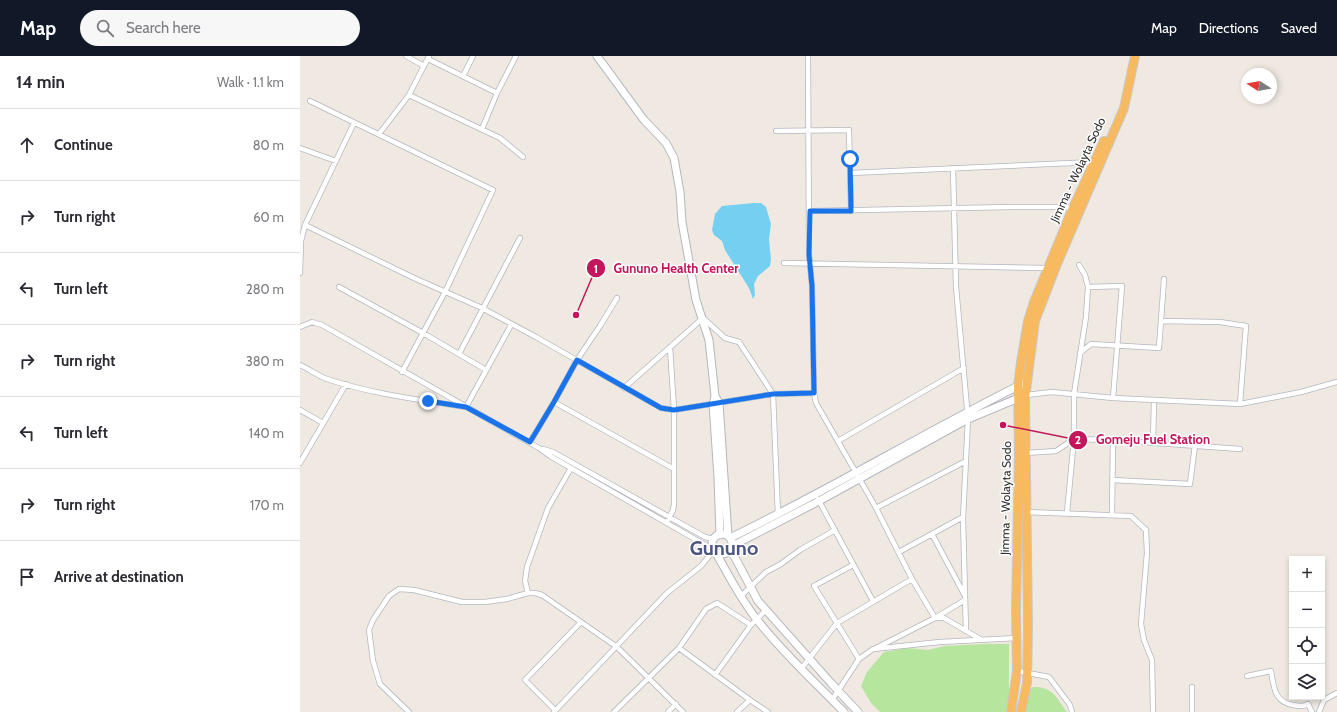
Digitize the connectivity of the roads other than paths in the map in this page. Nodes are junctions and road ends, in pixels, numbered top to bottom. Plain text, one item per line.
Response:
1 (406, 56) edge
2 (473, 56) edge
3 (516, 56) edge
4 (597, 56) edge
5 (808, 56) edge
6 (1135, 56) edge
7 (429, 57) edge
8 (424, 66) junction
9 (463, 76) junction
10 (497, 93) junction
11 (409, 95) junction
12 (310, 101) dead end
13 (354, 123) junction
14 (482, 129) junction
15 (809, 130) junction
16 (776, 131) dead end
17 (379, 134) junction
18 (300, 148) edge
19 (523, 157) dead end
20 (336, 161) junction
21 (1098, 161) junction
22 (953, 168) junction
23 (850, 173) junction
24 (954, 208) junction
25 (1072, 210) junction
26 (810, 211) junction
27 (851, 211) junction
28 (305, 225) junction
29 (301, 234) edge
30 (520, 238) dead end
31 (784, 263) dead end
32 (810, 263) junction
33 (1079, 265) dead end
34 (955, 266) junction
35 (1047, 268) junction
36 (300, 273) edge
37 (1164, 279) dead end
38 (339, 287) dead end
39 (1088, 287) junction
40 (445, 292) junction
41 (616, 298) dead end
42 (482, 308) junction
43 (703, 318) junction
44 (1161, 321) junction
45 (511, 325) junction
46 (300, 327) edge
47 (300, 331) edge
48 (423, 333) junction
49 (1117, 346) junction
50 (670, 347) junction
51 (1080, 353) junction
52 (459, 354) junction
53 (577, 360) junction
54 (300, 365) edge
55 (964, 368) junction
56 (486, 370) junction
57 (402, 372) junction
58 (1028, 381) junction
59 (1337, 382) edge
60 (346, 384) junction
61 (1018, 386) junction
62 (624, 388) junction
63 (814, 393) junction
64 (773, 394) junction
65 (1074, 394) junction
66 (1022, 396) junction
67 (1112, 398) junction
68 (1154, 400) junction
69 (554, 402) junction
70 (716, 404) junction
71 (1240, 404) junction
72 (466, 407) junction
73 (300, 410) edge
74 (674, 410) junction
75 (968, 415) junction
76 (323, 423) junction
77 (1074, 439) junction
78 (1113, 440) junction
79 (838, 441) junction
80 (530, 442) junction
81 (1153, 443) junction
82 (1195, 445) junction
83 (539, 448) junction
84 (1240, 449) dead end
85 (1022, 454) junction
86 (302, 457) edge
87 (966, 461) junction
88 (300, 463) edge
89 (571, 468) junction
90 (674, 469) junction
91 (858, 476) junction
92 (1112, 480) junction
93 (818, 498) junction
94 (876, 508) junction
95 (1022, 511) junction
96 (1067, 514) junction
97 (778, 515) junction
98 (1112, 515) junction
99 (669, 517) junction
100 (963, 517) junction
101 (666, 522) junction
102 (835, 530) junction
103 (932, 534) junction
104 (726, 536) junction
105 (714, 539) junction
106 (732, 548) junction
107 (715, 551) junction
108 (899, 552) junction
109 (853, 565) junction
110 (912, 579) junction
111 (750, 586) junction
112 (528, 594) junction
113 (741, 596) junction
114 (965, 598) junction
115 (873, 601) junction
116 (766, 610) junction
117 (935, 618) junction
118 (581, 622) junction
119 (754, 623) junction
120 (837, 623) junction
121 (966, 631) junction
122 (1017, 638) junction
123 (981, 639) junction
124 (617, 647) junction
125 (679, 648) junction
126 (872, 649) junction
127 (809, 659) junction
128 (859, 659) junction
129 (801, 669) junction
130 (1017, 671) junction
131 (1027, 673) junction
132 (715, 675) junction
133 (1247, 676) dead end
134 (649, 677) junction
135 (1192, 687) dead end
136 (838, 691) junction
137 (1337, 693) edge
138 (750, 700) junction
139 (832, 700) junction
140 (676, 704) junction
141 (555, 711) edge
142 (409, 712) edge
143 (614, 712) edge
144 (668, 712) edge
145 (683, 712) edge
146 (738, 712) edge
147 (768, 712) edge
148 (844, 712) edge
149 (858, 712) edge
150 (1011, 712) edge
151 (1021, 712) edge
152 (1072, 712) edge
153 (1153, 712) edge
154 (1192, 712) edge
155 (1312, 712) edge
156 (1319, 712) edge

1 - 8 street
2 - 9 street
3 - 10 street
4 - 43 main road
5 - 15 street
6 - 21 highway, Jimma - Wolayta Sodo
7 - 8 street
7 - 9 street
8 - 11 street
9 - 10 street
10 - 14 street
11 - 14 street
11 - 17 street
12 - 13 street
13 - 17 street
13 - 20 street
14 - 19 street
15 - 16 street
15 - 23 street
15 - 26 street
17 - 40 street
18 - 20 street
20 - 28 street
21 - 22 street
21 - 25 highway, Jimma - Wolayta Sodo
21 - 58 highway, Jimma - Wolayta Sodo
22 - 23 street
22 - 24 street
23 - 27 street
24 - 25 street
24 - 27 street
24 - 34 street
25 - 35 highway, Jimma - Wolayta Sodo
26 - 27 street
26 - 32 street
28 - 29 street
28 - 40 street
29 - 36 street
30 - 42 street
31 - 32 street
32 - 34 street
32 - 63 street
33 - 39 street
34 - 35 street
34 - 55 street
35 - 61 highway, Jimma - Wolayta Sodo
37 - 44 street
38 - 48 street
39 - 49 street
39 - 51 street
40 - 42 street
40 - 48 street
41 - 53 street
42 - 45 street
42 - 52 street
43 - 50 street
43 - 64 street
43 - 70 main road
44 - 49 street
44 - 71 street
45 - 53 street
45 - 56 street
46 - 47 street
46 - 57 street
48 - 52 street
48 - 57 street
49 - 51 street
49 - 67 street
50 - 62 street
50 - 74 street
51 - 65 street
52 - 56 street
53 - 62 street
53 - 69 street
54 - 60 street
55 - 75 street
55 - 79 street
56 - 72 street
57 - 72 street
58 - 61 main road
58 - 66 highway, Jimma - Wolayta Sodo
59 - 71 street
60 - 72 street
60 - 76 street
61 - 66 highway, Jimma - Wolayta Sodo
61 - 75 main road
62 - 74 street
63 - 64 street
63 - 79 street
64 - 70 street
64 - 97 street
65 - 66 street
65 - 67 street
65 - 77 street
66 - 75 main road
66 - 85 highway, Jimma - Wolayta Sodo
67 - 68 street
68 - 71 street
68 - 81 street
69 - 80 street
69 - 90 street
70 - 74 street
70 - 104 main road
72 - 80 street
73 - 76 street
74 - 90 street
75 - 87 street
75 - 91 main road
76 - 86 street
77 - 78 street
77 - 85 street
77 - 96 street
78 - 81 street
78 - 92 street
79 - 91 street
80 - 83 street
81 - 82 street
82 - 84 street
82 - 92 street
83 - 89 street
83 - 99 street
85 - 95 highway, Jimma - Wolayta Sodo
86 - 88 street
87 - 94 street
87 - 100 street
89 - 101 street
89 - 112 street
90 - 99 street
91 - 93 main road
91 - 94 street
92 - 98 street
93 - 97 main road
93 - 102 street
93 - 106 main road
94 - 108 street
95 - 96 street
95 - 122 highway, Jimma - Wolayta Sodo
95 - 131 highway, Jimma - Wolayta Sodo
96 - 98 street
97 - 104 main road
98 - 153 street
99 - 101 street
99 - 105 street
100 - 103 street
100 - 114 street
101 - 107 street
102 - 109 street
102 - 111 street
103 - 108 street
103 - 114 street
104 - 105 main road
104 - 106 main road
105 - 107 main road
106 - 107 main road
106 - 111 main road
107 - 113 main road
107 - 124 street
108 - 110 street
109 - 115 street
109 - 120 street
110 - 115 street
110 - 117 street
111 - 113 street
111 - 116 main road
112 - 118 street
112 - 142 street
113 - 119 main road
114 - 117 street
114 - 121 street
115 - 120 street
116 - 119 street
116 - 127 main road
117 - 121 street
117 - 126 street
118 - 124 street
118 - 141 street
119 - 125 street
119 - 129 main road
119 - 132 street
120 - 127 street
120 - 128 street
121 - 123 street
122 - 123 street
122 - 130 highway, Jimma - Wolayta Sodo
123 - 126 street
124 - 134 street
124 - 141 street
125 - 132 street
125 - 134 street
126 - 128 street
127 - 129 street
127 - 136 main road
128 - 136 street
129 - 139 main road
130 - 131 street
130 - 150 highway, Jimma - Wolayta Sodo
131 - 151 highway, Jimma - Wolayta Sodo
131 - 152 street
132 - 138 street
133 - 155 street
134 - 140 street
134 - 143 street
135 - 154 street
136 - 139 street
136 - 149 main road
137 - 156 street
138 - 146 street
138 - 147 street
139 - 148 main road
140 - 144 street
140 - 145 street

